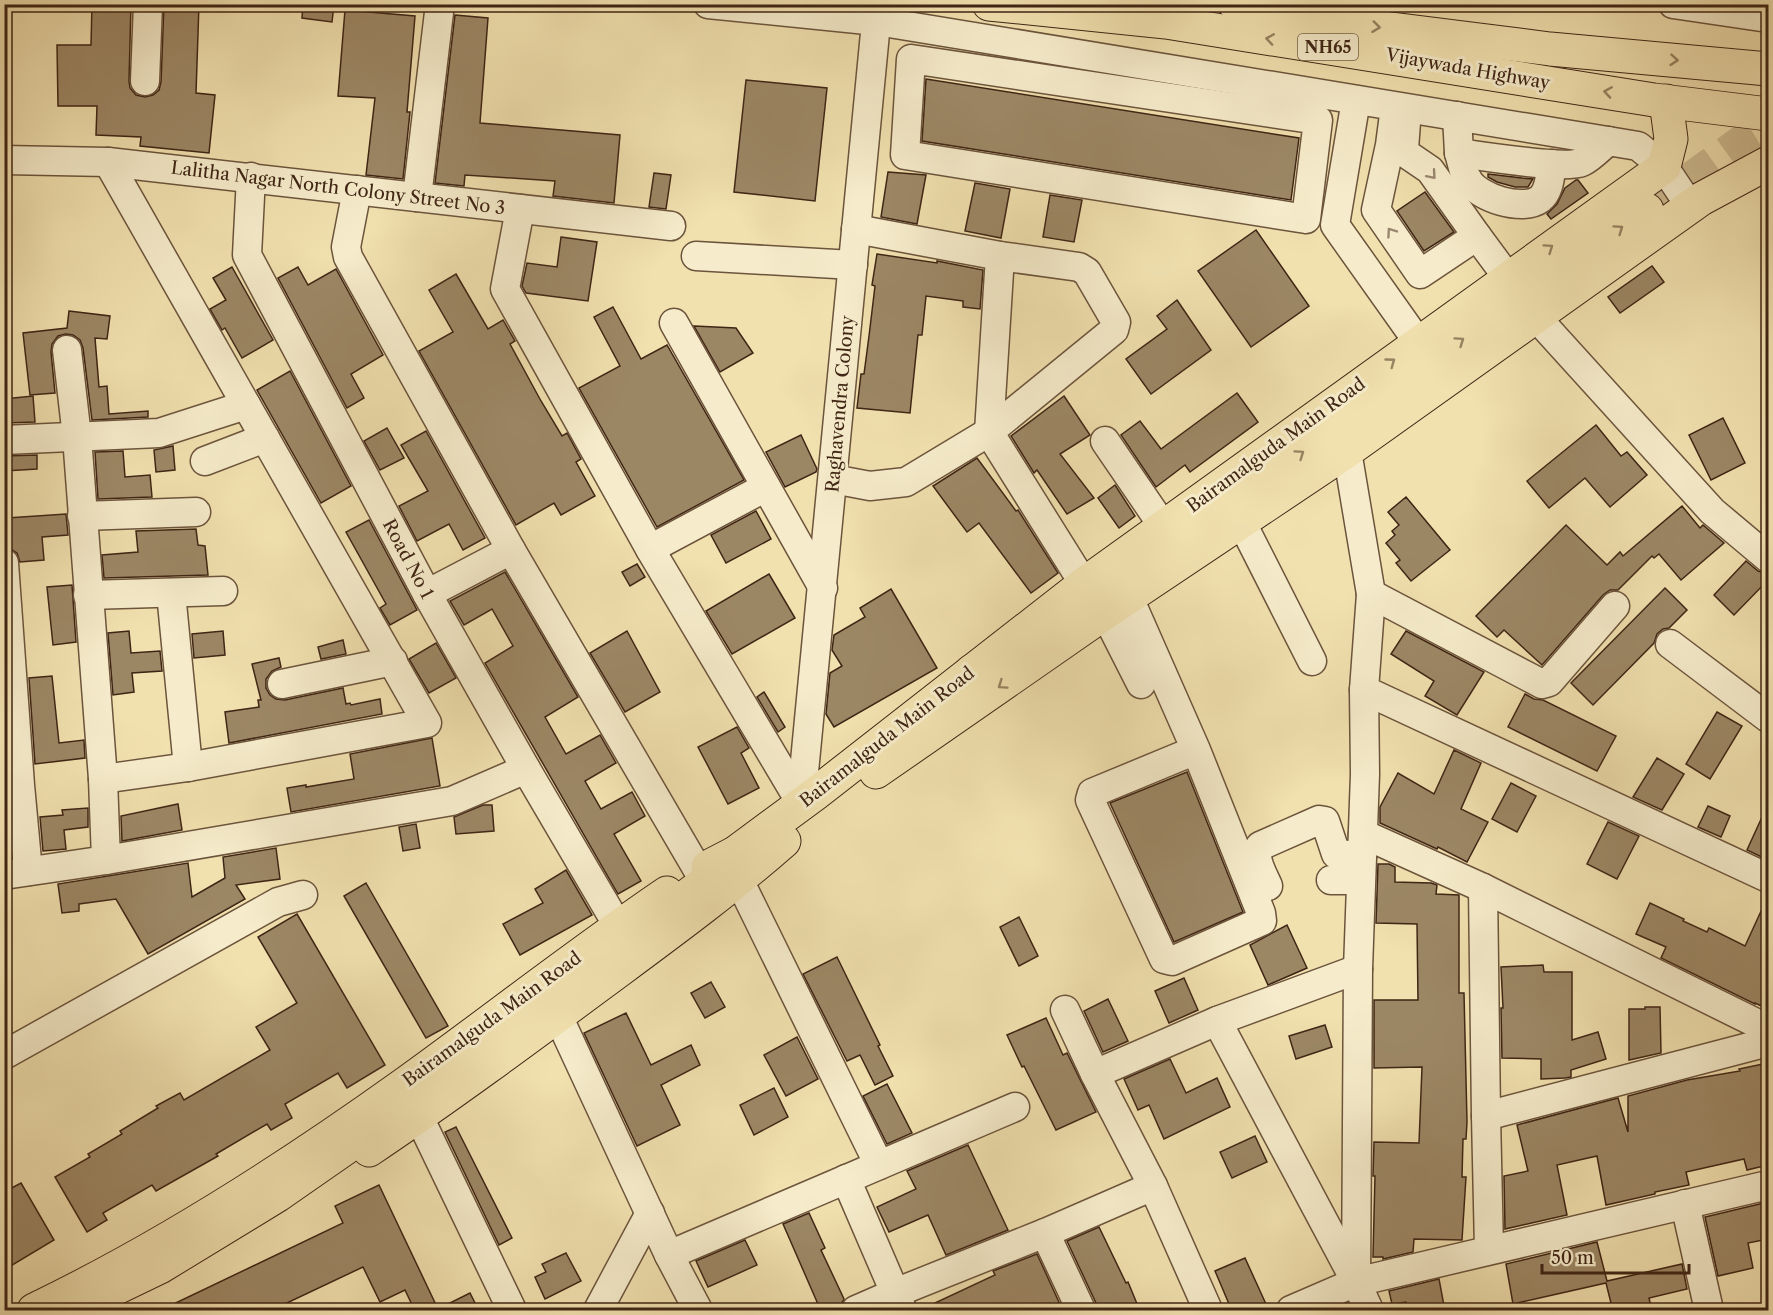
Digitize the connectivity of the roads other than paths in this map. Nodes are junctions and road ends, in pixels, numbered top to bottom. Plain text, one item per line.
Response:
1 (148, 4) edge
2 (440, 4) edge
3 (708, 4) edge
4 (988, 4) edge
5 (1235, 4) edge
6 (1673, 4) edge
7 (878, 13) edge
8 (1768, 18) edge
9 (873, 54) junction
10 (911, 59) junction
11 (1766, 68) edge
12 (145, 81) dead end
13 (1356, 100) junction
14 (1666, 101) junction
15 (1401, 108) junction
16 (1768, 114) edge
17 (1456, 116) junction
18 (1608, 141) junction
19 (1459, 153) junction
20 (4, 160) edge
21 (1397, 160) junction
22 (108, 162) junction
23 (1768, 163) edge
24 (1551, 164) junction
25 (1664, 167) junction
26 (251, 177) junction
27 (357, 190) junction
28 (417, 197) junction
29 (1690, 206) junction
30 (520, 209) junction
31 (1647, 210) tunnel mouth
32 (671, 226) dead end
33 (856, 229) junction
34 (1477, 236) junction
35 (696, 256) dead end
36 (1000, 256) junction
37 (853, 265) junction
38 (1508, 278) junction
39 (1536, 317) junction
40 (674, 322) dead end
41 (1418, 342) junction
42 (67, 350) dead end
43 (246, 405) junction
44 (989, 432) junction
45 (77, 437) junction
46 (265, 438) junction
47 (4, 440) edge
48 (1105, 441) dead end
49 (1347, 450) junction
50 (205, 461) dead end
51 (832, 478) junction
52 (766, 487) junction
53 (196, 512) dead end
54 (82, 516) junction
55 (1242, 523) junction
56 (1163, 526) junction
57 (512, 549) junction
58 (650, 549) junction
59 (1768, 558) edge
60 (4, 563) edge
61 (1084, 584) junction
62 (823, 588) junction
63 (223, 591) dead end
64 (171, 593) junction
65 (427, 594) junction
66 (1371, 594) junction
67 (88, 595) junction
68 (1117, 605) junction
69 (1615, 606) dead end
70 (1670, 644) dead end
71 (393, 661) junction
72 (1312, 661) dead end
73 (972, 671) junction
74 (282, 684) dead end
75 (1141, 684) dead end
76 (1364, 690) junction
77 (1768, 718) edge
78 (1196, 750) junction
79 (188, 767) junction
80 (526, 769) junction
81 (103, 779) junction
82 (12, 787) edge
83 (801, 803) junction
84 (1362, 857) junction
85 (106, 860) junction
86 (737, 867) junction
87 (699, 872) junction
88 (16, 873) edge
89 (1768, 878) edge
90 (1331, 880) dead end
91 (1483, 888) junction
92 (303, 895) dead end
93 (1279, 916) dead end
94 (618, 926) junction
95 (1358, 969) junction
96 (1065, 1010) dead end
97 (558, 1016) junction
98 (1217, 1021) junction
99 (1768, 1029) edge
100 (1768, 1042) edge
101 (4, 1055) edge
102 (1095, 1074) junction
103 (1015, 1107) dead end
104 (1486, 1116) junction
105 (419, 1117) junction
106 (879, 1165) junction
107 (846, 1179) junction
108 (1768, 1185) edge
109 (1153, 1186) junction
110 (1685, 1204) junction
111 (650, 1213) junction
112 (1045, 1233) junction
113 (1489, 1250) junction
114 (669, 1255) junction
115 (1356, 1282) junction
116 (899, 1302) edge
117 (34, 1311) edge
118 (71, 1311) edge
119 (105, 1311) edge
120 (512, 1311) edge
121 (598, 1311) edge
122 (698, 1311) edge
123 (856, 1311) edge
124 (1081, 1311) edge
125 (1209, 1311) edge
126 (1291, 1311) edge
127 (1369, 1311) edge
128 (1709, 1311) edge

1 - 12 street
2 - 28 street
3 - 7 street
14 -> 4 main road, Vijaywada Highway / NH65
5 -> 11 main road, Vijaywada Highway / NH65
6 - 8 street
7 - 9 street, Raghavendra Colony
7 - 13 street
9 - 10 street
9 - 33 street, Raghavendra Colony
10 - 10 street
13 - 15 street
13 - 41 street
14 - 16 main road, Vijaywada Highway / NH65
14 - 25 main road
15 - 17 street
15 - 21 street
17 - 18 street
17 - 19 street
18 - 24 street
18 - 25 street
19 - 24 street
19 - 24 street
20 - 22 street, Lalitha Nagar North Colony Street No 3
21 -> 34 street
34 -> 21 street
22 - 26 street, Lalitha Nagar North Colony Street No 3
22 - 43 street
23 - 29 main road
25 - 29 street
38 -> 25 main road, Bairamalguda Main Road
26 - 27 street, Lalitha Nagar North Colony Street No 3
26 - 65 street, Road No 1
27 - 28 street, Lalitha Nagar North Colony Street No 3
27 - 57 street
28 - 30 street, Lalitha Nagar North Colony Street No 3
29 - 39 main road
30 - 32 street, Lalitha Nagar North Colony Street No 3
30 - 58 street
73 -> 31 main road
33 - 36 street
33 - 37 street, Raghavendra Colony
34 - 38 street
35 - 37 street
36 - 44 street
36 - 44 street
37 - 51 street, Raghavendra Colony
38 - 41 main road, Bairamalguda Main Road
39 - 49 main road
39 - 59 street
40 - 52 street
56 -> 41 main road, Bairamalguda Main Road
42 - 45 street
43 - 45 street
43 - 46 street
44 - 51 street
44 - 61 street
45 - 47 street
45 - 54 street
46 - 50 street
46 - 71 street
48 - 56 street
49 - 55 main road
49 - 66 street
51 - 62 street, Raghavendra Colony
52 - 58 street
52 - 62 street
53 - 54 street
54 - 67 street
55 - 68 main road
55 - 72 street
56 - 61 main road, Bairamalguda Main Road
57 - 65 street
57 - 87 street
58 - 83 street
60 - 82 street
61 - 73 main road, Bairamalguda Main Road
62 - 83 street, Raghavendra Colony
63 - 64 street
64 - 67 street
64 - 79 street
65 - 80 street, Road No 1
66 - 69 street
66 - 76 street
67 - 81 street
68 - 75 street
68 - 78 street
68 -> 86 main road
70 - 77 street
71 - 74 street
71 - 79 street
73 - 83 main road, Bairamalguda Main Road
76 - 84 street
76 - 89 street
78 - 78 street
79 - 81 street
80 - 85 street
80 - 94 street, Road No 1
81 - 85 street
82 - 88 street
83 - 86 main road, Bairamalguda Main Road
84 - 90 street
84 - 91 street
84 - 93 street
84 - 95 street
85 - 88 street
86 - 87 main road, Bairamalguda Main Road
86 - 97 main road
86 - 106 street
86 - 118 main road
87 - 94 main road, Bairamalguda Main Road
91 - 99 street
91 - 104 street
92 - 101 street
94 - 117 main road, Bairamalguda Main Road
95 - 98 street
95 - 115 street
96 - 102 street
97 - 105 main road
97 - 111 street
98 - 102 street
98 - 115 street
100 - 104 street
102 - 109 street
103 - 106 street
104 - 113 street
105 - 119 main road
105 - 120 street
106 - 107 street
107 - 114 street
107 - 116 street
108 - 110 street
109 - 112 street
109 - 125 street
110 - 113 street
110 - 128 street
111 - 114 street
111 - 121 street
112 - 116 street
112 - 124 street
113 - 115 street
114 - 122 street
115 - 126 street
115 - 127 street
116 - 123 street

